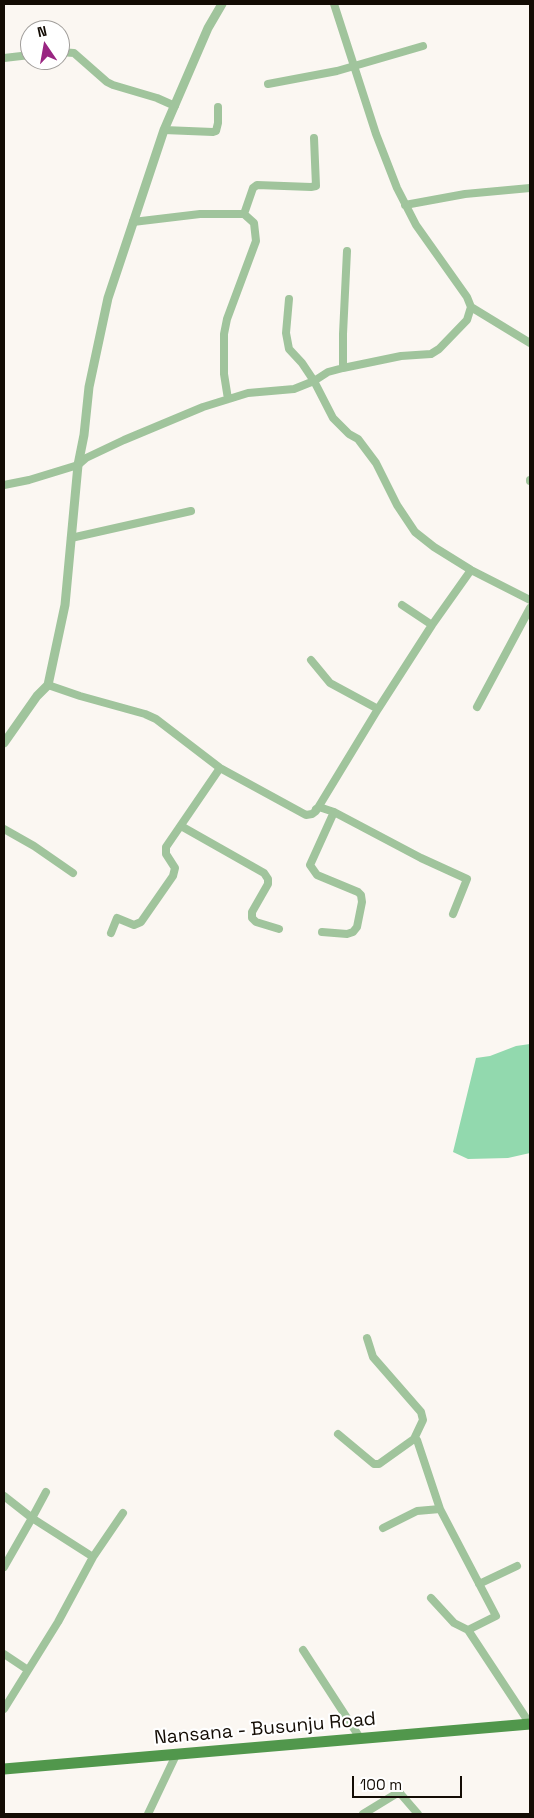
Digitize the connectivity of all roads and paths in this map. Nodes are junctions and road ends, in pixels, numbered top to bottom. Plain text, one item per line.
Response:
1 (222, 4) edge
2 (334, 4) edge
3 (423, 46) dead end
4 (70, 53) edge
5 (20, 56) edge
6 (4, 58) edge
7 (354, 65) junction
8 (268, 84) dead end
9 (175, 106) junction
10 (218, 107) dead end
11 (164, 130) junction
12 (314, 138) dead end
13 (530, 188) edge
14 (405, 205) junction
15 (244, 214) junction
16 (133, 222) junction
17 (347, 251) dead end
18 (288, 299) dead end
19 (471, 307) junction
20 (530, 343) edge
21 (343, 368) junction
22 (314, 381) junction
23 (228, 399) junction
24 (78, 465) junction
25 (4, 485) edge
26 (192, 511) dead end
27 (71, 538) junction
28 (471, 570) junction
29 (530, 600) edge
30 (402, 606) dead end
31 (530, 608) edge
32 (432, 625) junction
33 (311, 660) dead end
34 (48, 685) junction
35 (477, 707) dead end
36 (378, 709) junction
37 (4, 743) edge
38 (220, 768) junction
39 (316, 808) junction
40 (334, 812) junction
41 (182, 826) junction
42 (4, 829) edge
43 (73, 873) dead end
44 (453, 914) dead end
45 (278, 929) dead end
46 (322, 932) dead end
47 (111, 933) dead end
48 (367, 1338) dead end
49 (338, 1434) dead end
50 (414, 1439) junction
51 (46, 1492) dead end
52 (4, 1496) edge
53 (440, 1509) junction
54 (123, 1513) dead end
55 (32, 1518) junction
56 (383, 1528) dead end
57 (93, 1557) junction
58 (516, 1566) dead end
59 (4, 1567) edge
60 (479, 1584) junction
61 (432, 1598) dead end
62 (468, 1630) junction
63 (303, 1650) dead end
64 (4, 1654) edge
65 (28, 1670) junction
66 (4, 1709) edge
67 (530, 1724) edge
68 (360, 1738) junction
69 (176, 1755) junction
70 (4, 1769) edge
71 (148, 1814) edge
72 (363, 1814) edge
73 (418, 1814) edge

1 - 9 street
2 - 7 street
3 - 7 street
4 - 9 street
5 - 6 street
7 - 8 street
7 - 14 street
9 - 11 street
10 - 11 street
11 - 16 street
12 - 15 street
13 - 14 street
14 - 19 street
15 - 16 street
15 - 23 street
16 - 24 street
17 - 21 street
18 - 22 street
19 - 20 street
19 - 21 street
21 - 22 street
22 - 23 street
22 - 28 street
23 - 24 street
24 - 25 street
24 - 27 street
26 - 27 street
27 - 34 street
28 - 29 street
28 - 32 street
30 - 32 street
31 - 35 street
32 - 36 street
33 - 36 street
34 - 37 street
34 - 38 street
36 - 39 street
38 - 39 street
38 - 41 street
39 - 40 street
40 - 44 street
40 - 46 street
41 - 45 street
41 - 47 street
42 - 43 street
48 - 50 street
49 - 50 street
50 - 53 street
51 - 55 street
52 - 55 street
53 - 56 street
53 - 60 street
54 - 57 street
55 - 57 street
55 - 59 street
57 - 65 street
58 - 60 street
60 - 62 street
61 - 62 street
62 - 67 street
63 - 68 street
64 - 65 street
65 - 66 street
67 - 68 main road, Nansana - Busunju Road
68 - 69 main road, Nansana - Busunju Road
69 - 70 main road, Nansana - Busunju Road
69 - 71 street
72 - 73 street

